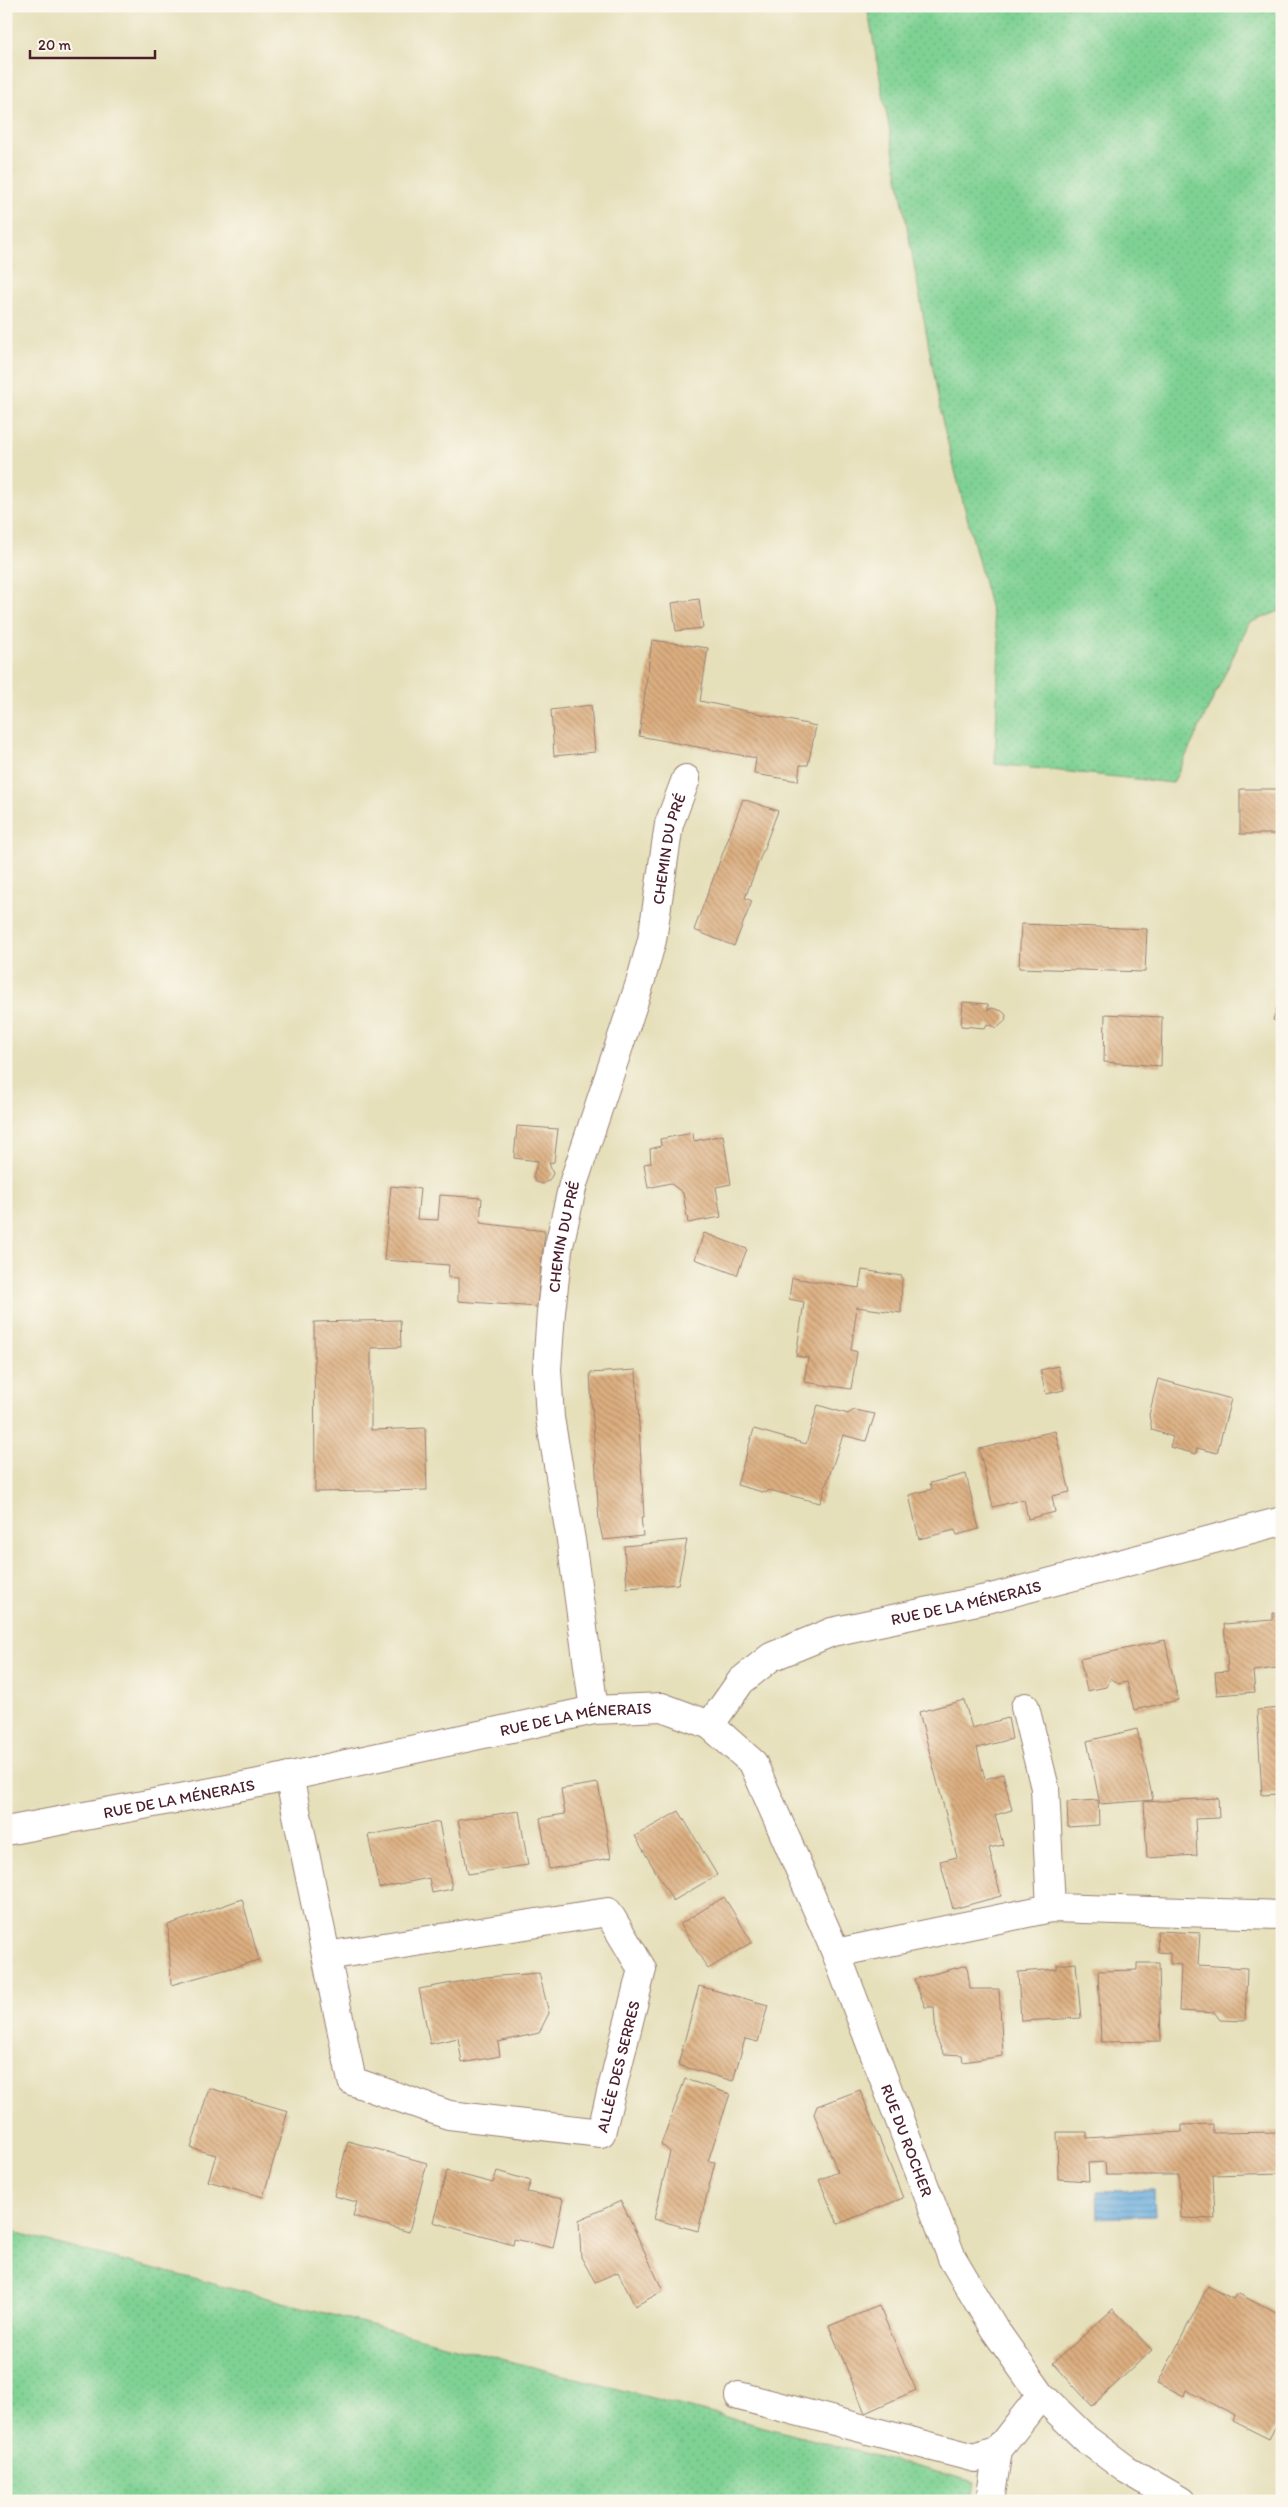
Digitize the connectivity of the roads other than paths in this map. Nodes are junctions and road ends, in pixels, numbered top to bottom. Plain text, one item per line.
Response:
1 (686, 779) dead end
2 (1282, 1521) edge
3 (1025, 1707) dead end
4 (594, 1710) junction
5 (710, 1726) junction
6 (289, 1776) junction
7 (6, 1831) edge
8 (1051, 1908) junction
9 (1282, 1915) edge
10 (836, 1952) junction
11 (326, 1956) junction
12 (1041, 2395) junction
13 (739, 2396) dead end
14 (998, 2450) junction
15 (990, 2501) edge
16 (1181, 2501) edge

1 - 4 street, CHEMIN DU PRÉ
2 - 5 street, RUE DE LA MÉNERAIS
3 - 8 street
4 - 5 street, RUE DE LA MÉNERAIS
4 - 6 street, RUE DE LA MÉNERAIS
5 - 10 street, RUE DU ROCHER
6 - 7 street, RUE DE LA MÉNERAIS
6 - 11 street, ALLÉE DES SERRES
8 - 9 street
8 - 10 street
10 - 12 street, RUE DU ROCHER
11 - 11 street, ALLÉE DES SERRES
12 - 14 street
12 - 16 street, RUE DU ROCHER
13 - 14 street
14 - 15 street

